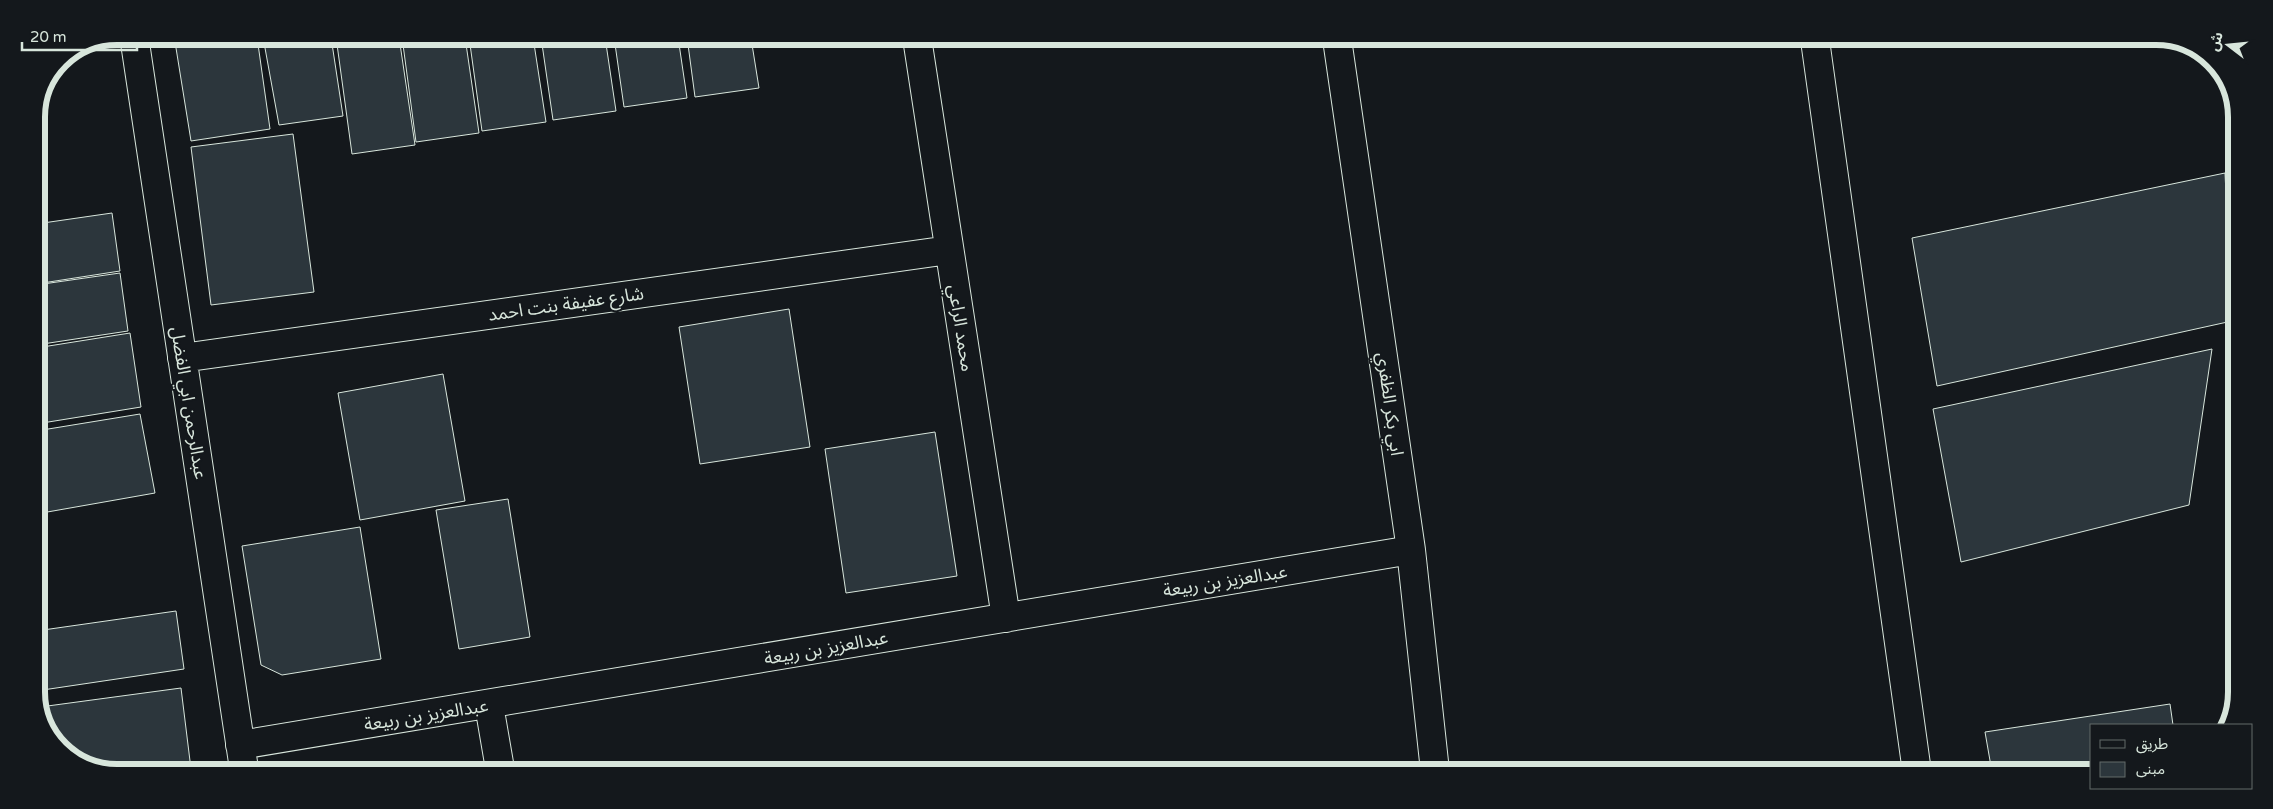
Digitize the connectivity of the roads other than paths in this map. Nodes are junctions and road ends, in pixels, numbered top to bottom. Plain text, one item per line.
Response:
1 (135, 45) edge
2 (918, 45) edge
3 (1338, 45) edge
4 (1816, 45) edge
5 (949, 250) junction
6 (182, 358) junction
7 (1411, 550) junction
8 (1006, 618) junction
9 (489, 705) junction
10 (242, 757) edge
11 (499, 764) edge
12 (1434, 764) edge
13 (1916, 764) edge

1 - 6 street, عبدالرحمن ابي الفضل
2 - 5 street, محمد الراعي
3 - 7 street, ابي بكر الظفري
4 - 13 street
5 - 6 street, شارع عفيفة بنت احمد
5 - 8 street, محمد الراعي
6 - 10 street, عبدالرحمن ابي الفضل
7 - 8 street, عبدالعزيز بن ربيعة
7 - 12 street, ابي بكر الظفري
8 - 9 street, عبدالعزيز بن ربيعة
9 - 10 street, عبدالعزيز بن ربيعة
9 - 11 street

